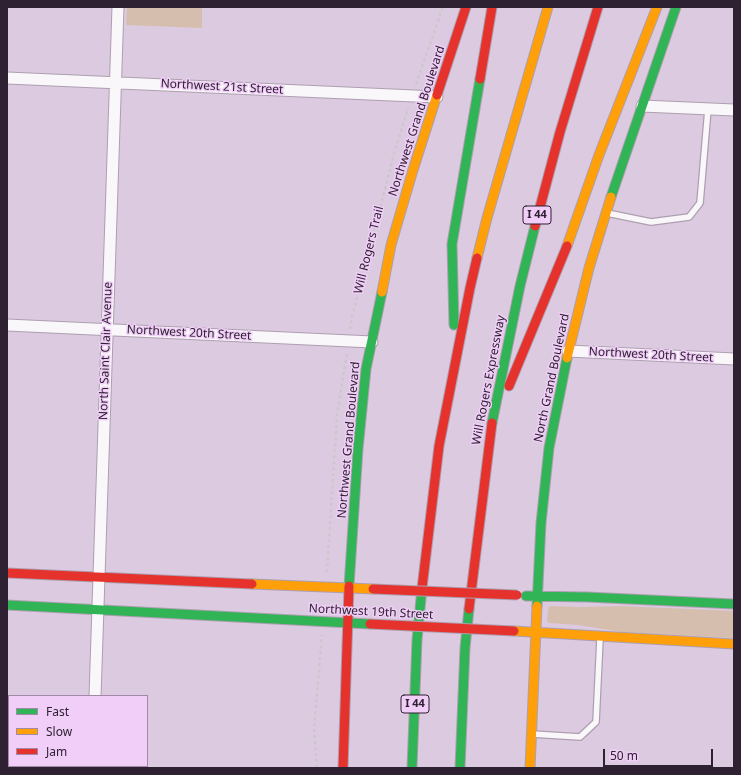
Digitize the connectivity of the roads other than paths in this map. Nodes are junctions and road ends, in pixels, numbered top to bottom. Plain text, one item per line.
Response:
1 (118, 7) edge
2 (466, 7) edge
3 (492, 7) edge
4 (548, 7) edge
5 (598, 7) edge
6 (657, 7) edge
7 (676, 7) edge
8 (7, 78) edge
9 (115, 82) junction
10 (436, 97) junction
11 (642, 106) junction
12 (708, 109) junction
13 (734, 110) edge
14 (606, 213) junction
15 (7, 325) edge
16 (107, 329) junction
17 (372, 342) junction
18 (568, 351) junction
19 (734, 360) edge
20 (455, 362) junction
21 (491, 427) junction
22 (7, 573) edge
23 (99, 577) junction
24 (349, 588) junction
25 (537, 596) junction
26 (734, 604) edge
27 (7, 606) edge
28 (98, 609) junction
29 (347, 624) junction
30 (536, 632) junction
31 (600, 637) junction
32 (734, 644) edge
33 (95, 695) edge
34 (532, 734) junction
35 (343, 768) edge
36 (412, 768) edge
37 (460, 768) edge
38 (530, 768) edge

1 - 9 street, North Saint Clair Avenue
2 - 10 main road, Northwest Grand Boulevard
3 - 20 main road
4 - 20 main road, I 44
5 - 21 main road, Will Rogers Expressway / I 44
6 - 21 main road
7 - 11 main road, North Grand Boulevard
8 - 9 street, Northwest 21st Street
9 - 10 street, Northwest 21st Street
9 - 16 street, North Saint Clair Avenue
10 - 17 main road, Northwest Grand Boulevard
11 - 12 street
11 - 14 main road, North Grand Boulevard
12 - 13 street
12 - 14 lane
14 - 18 main road, North Grand Boulevard
15 - 16 street, Northwest 20th Street
16 - 17 street, Northwest 20th Street
16 - 23 street, North Saint Clair Avenue
17 - 24 main road, Northwest Grand Boulevard
18 - 19 street, Northwest 20th Street
18 - 25 main road, North Grand Boulevard
20 - 36 main road, I 44
21 - 37 main road, Will Rogers Expressway / I 44
22 - 23 main road, Northwest 19th Street
23 - 24 main road, Northwest 19th Street
23 - 28 street, North Saint Clair Avenue
24 - 25 main road, Northwest 19th Street, bridge
24 - 29 main road, Northwest Grand Boulevard
25 - 26 main road, Northwest 19th Street
25 - 30 main road, North Grand Boulevard
27 - 28 main road, Northwest 19th Street
28 - 29 main road, Northwest 19th Street
28 - 33 street, North Saint Clair Avenue
29 - 30 main road, Northwest 19th Street, bridge
29 - 35 main road, Northwest Grand Boulevard
30 - 31 main road, Northwest 19th Street
30 - 34 main road, North Grand Boulevard
31 - 32 main road, Northwest 19th Street
31 - 34 lane
34 - 38 main road, North Grand Boulevard

